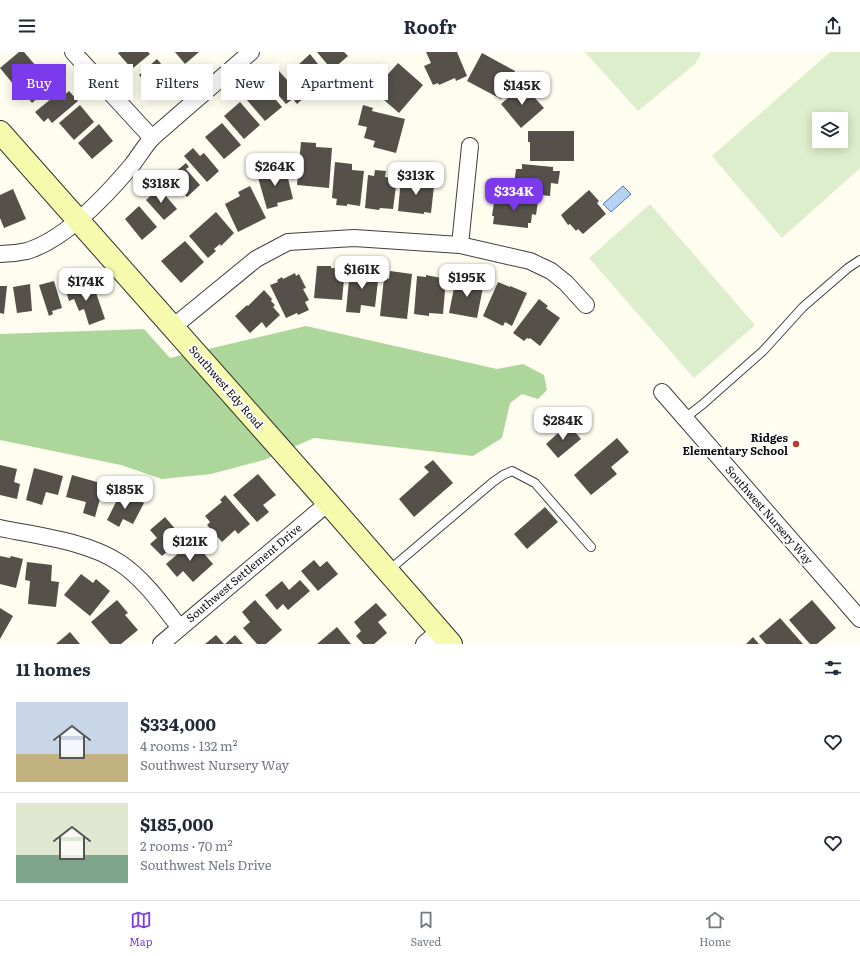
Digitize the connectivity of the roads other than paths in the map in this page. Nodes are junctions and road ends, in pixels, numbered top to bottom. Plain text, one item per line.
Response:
1 (73, 52) edge
2 (251, 52) edge
3 (0, 132) edge
4 (152, 138) junction
5 (470, 146) dead end
6 (78, 220) junction
7 (460, 245) junction
8 (0, 254) edge
9 (860, 260) edge
10 (586, 305) dead end
11 (173, 327) junction
12 (662, 392) dead end
13 (685, 418) junction
14 (328, 503) junction
15 (0, 528) edge
16 (591, 547) dead end
17 (387, 571) junction
18 (860, 619) edge
19 (180, 628) junction
20 (438, 640) edge
21 (161, 644) edge

1 - 4 street
2 - 4 street
3 - 6 main road, Southwest Edy Road
4 - 6 street
5 - 7 street
6 - 8 street
6 - 11 main road, Southwest Edy Road
7 - 10 street
7 - 11 street
9 - 13 lane
11 - 14 main road, Southwest Edy Road
12 - 13 street, Southwest Nursery Way
13 - 18 street, Southwest Nursery Way
14 - 17 main road, Southwest Edy Road
14 - 19 street, Southwest Settlement Drive
15 - 19 street
16 - 17 lane
17 - 20 main road, Southwest Edy Road
19 - 21 street, Southwest Settlement Drive

